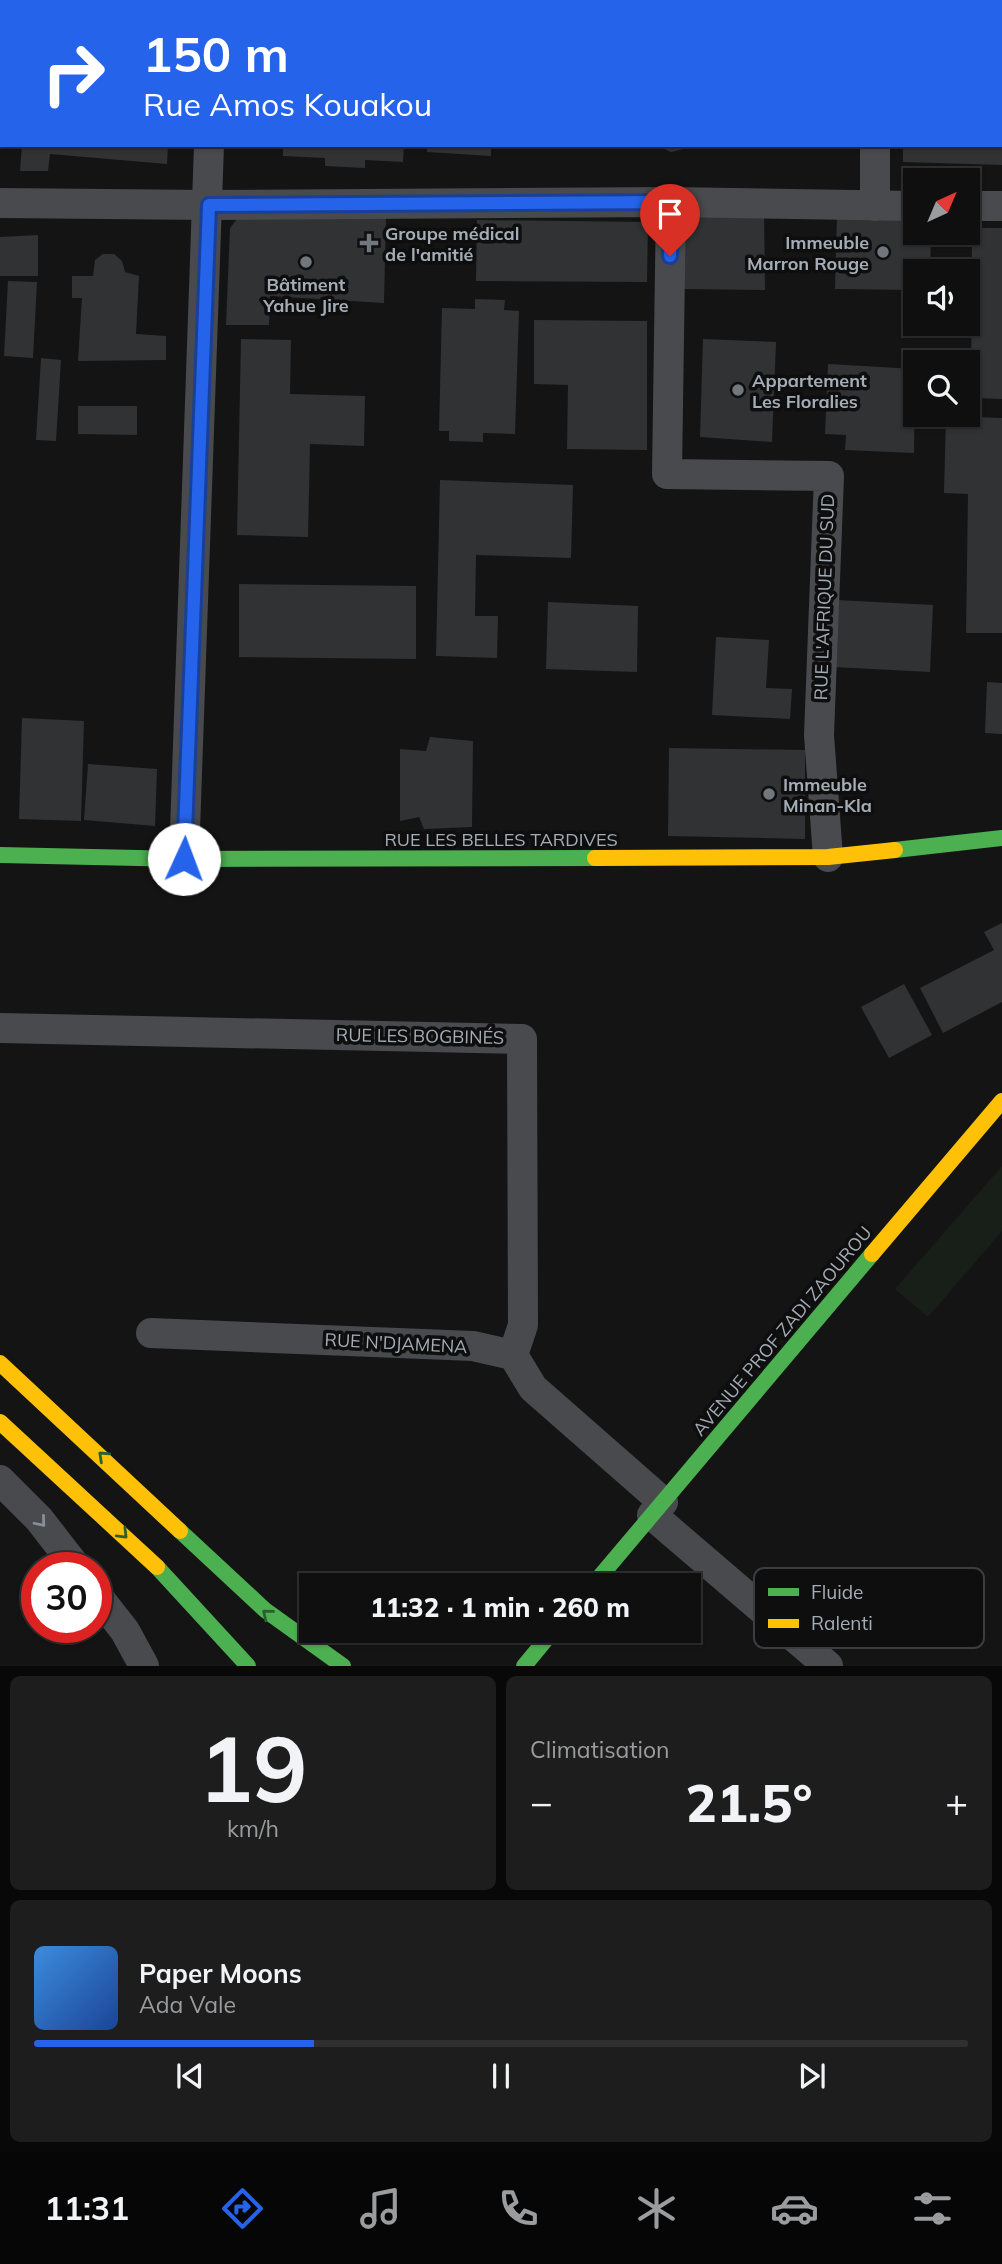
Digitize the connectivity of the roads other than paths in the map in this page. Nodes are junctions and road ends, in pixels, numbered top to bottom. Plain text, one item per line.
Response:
1 (209, 147) edge
2 (875, 147) edge
3 (671, 202) junction
4 (0, 203) edge
5 (209, 205) junction
6 (1002, 205) edge
7 (875, 206) junction
8 (903, 206) edge
9 (980, 206) edge
10 (1002, 838) edge
11 (0, 855) edge
12 (828, 857) junction
13 (184, 859) junction
14 (0, 1028) edge
15 (1002, 1101) edge
16 (151, 1332) dead end
17 (513, 1355) junction
18 (0, 1363) edge
19 (0, 1422) edge
20 (0, 1480) edge
21 (657, 1508) junction
22 (65, 1552) edge
23 (603, 1573) edge
24 (754, 1597) edge
25 (112, 1614) edge
26 (543, 1643) edge
27 (809, 1648) edge
28 (144, 1665) edge
29 (248, 1665) edge
30 (343, 1665) edge
31 (524, 1665) edge
32 (828, 1665) edge

1 - 5 street
2 - 7 street
3 - 5 street
3 - 7 street
3 - 12 street, RUE L'AFRIQUE DU SUD
4 - 5 street
5 - 13 street
6 - 9 street
7 - 8 street
10 - 12 main road, RUE LES BELLES TARDIVES
11 - 13 main road, RUE LES BELLES TARDIVES
12 - 13 main road, RUE LES BELLES TARDIVES
14 - 17 street, RUE LES BOGBINÉS
15 - 21 main road, AVENUE PROF ZADI ZAOUROU
16 - 17 street, RUE N'DJAMENA
17 - 21 street
30 -> 18 main road
19 -> 29 main road
20 -> 22 street
21 - 23 main road, AVENUE PROF ZADI ZAOUROU
21 - 24 street
25 - 28 street
26 - 31 main road
27 - 32 street

